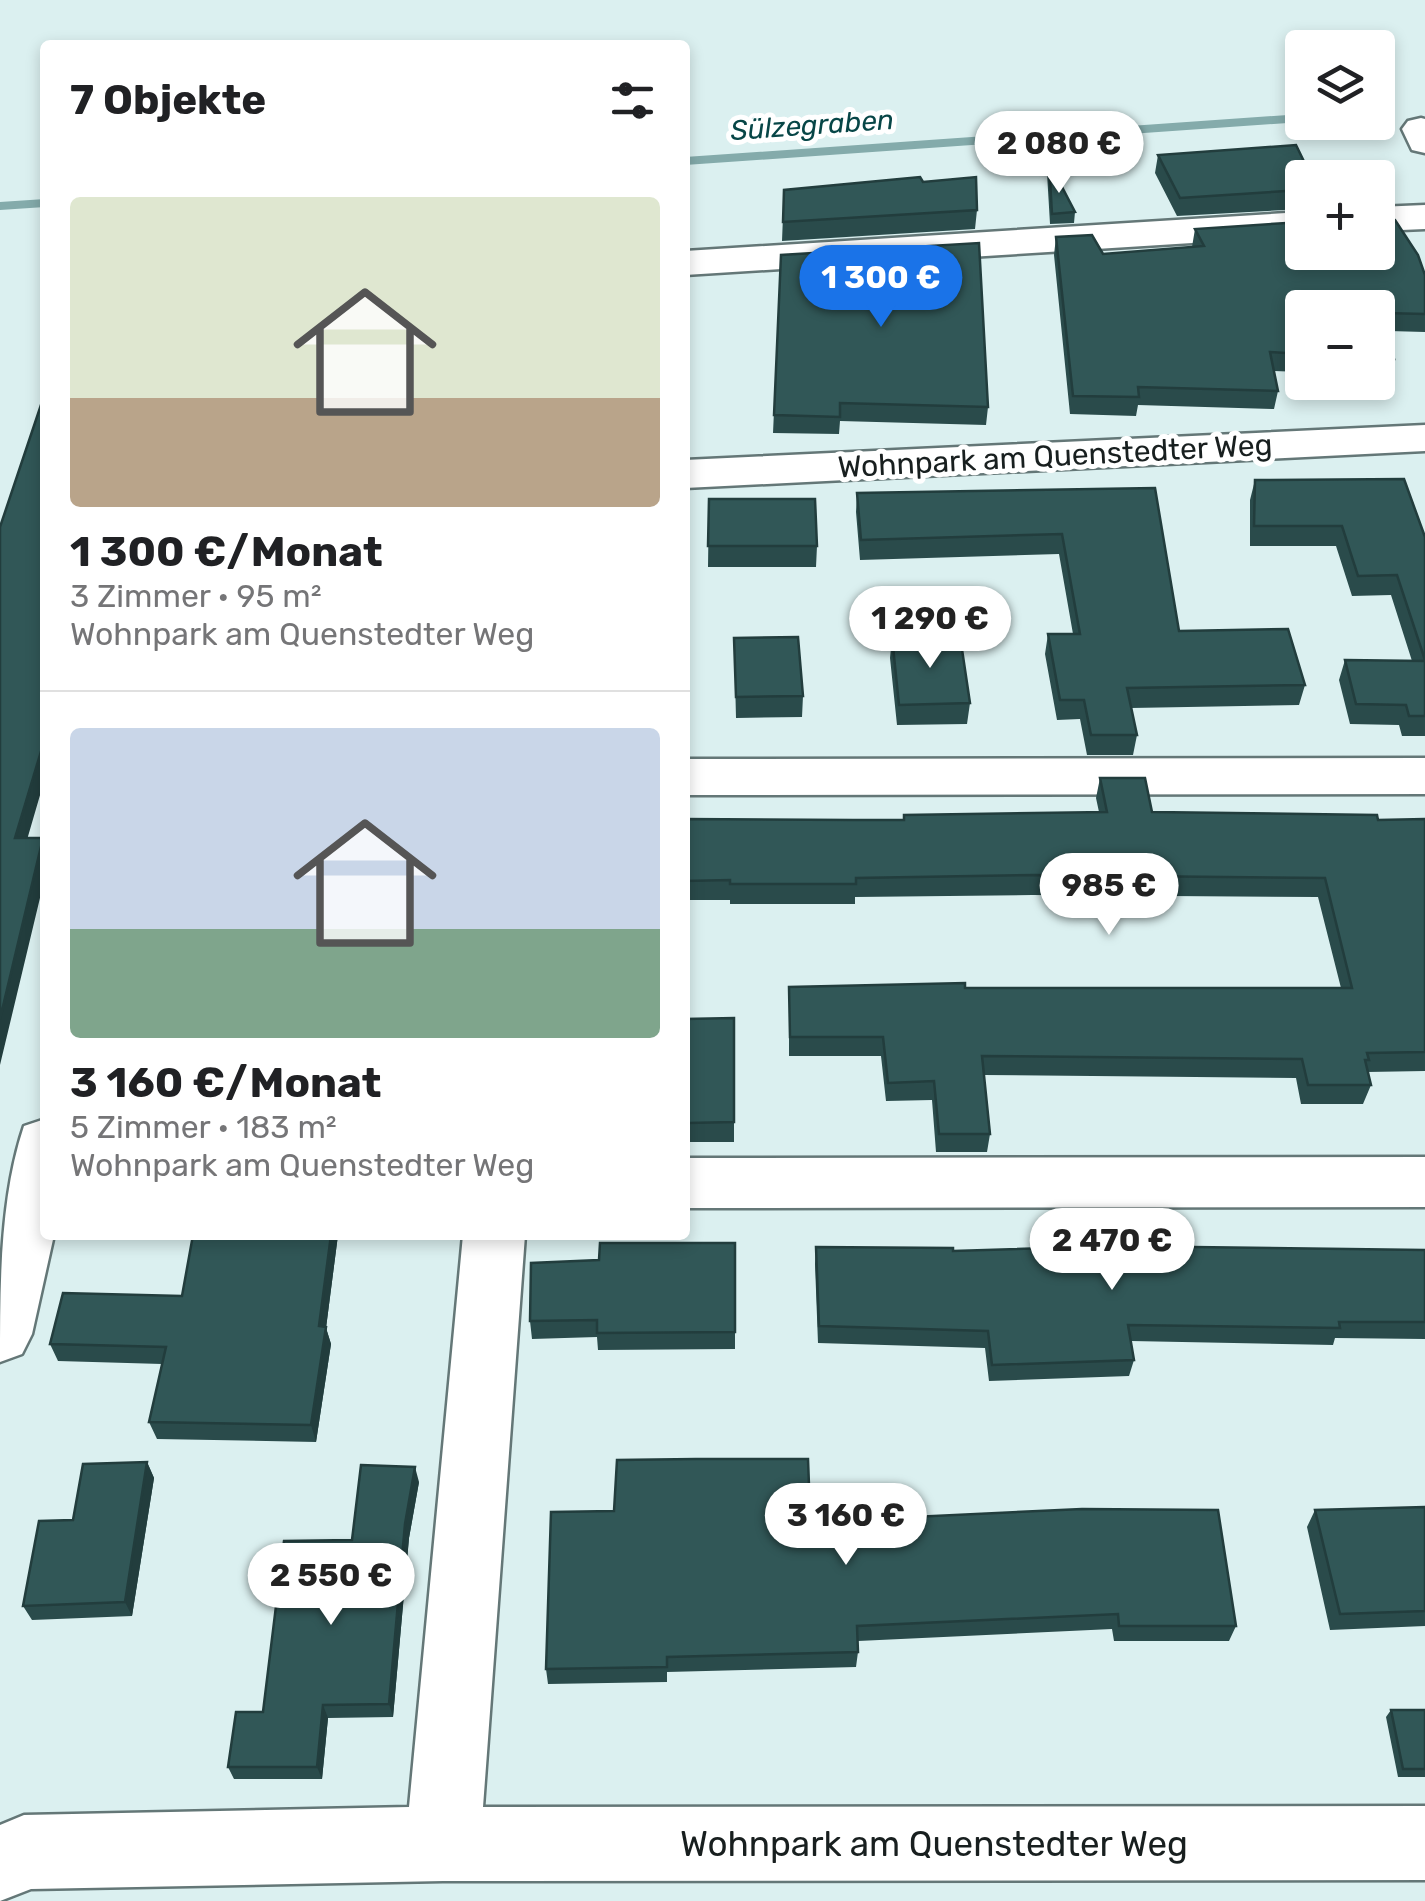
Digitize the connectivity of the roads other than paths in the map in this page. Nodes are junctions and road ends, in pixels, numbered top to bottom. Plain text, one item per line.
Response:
1 (1425, 218) edge
2 (1395, 219) edge
3 (1285, 225) edge
4 (690, 264) edge
5 (1425, 438) edge
6 (690, 474) edge
7 (1425, 776) edge
8 (690, 778) edge
9 (40, 1164) edge
10 (1425, 1182) edge
11 (690, 1183) edge
12 (494, 1240) edge
13 (0, 1334) edge
14 (1425, 1843) edge
15 (444, 1844) junction
16 (0, 1865) edge

1 - 2 street
3 - 4 street
5 - 6 street, Wohnpark am Quenstedter Weg
7 - 8 street
9 - 13 street
10 - 11 street
12 - 15 street
14 - 15 street, Wohnpark am Quenstedter Weg
15 - 16 street, Wohnpark am Quenstedter Weg

